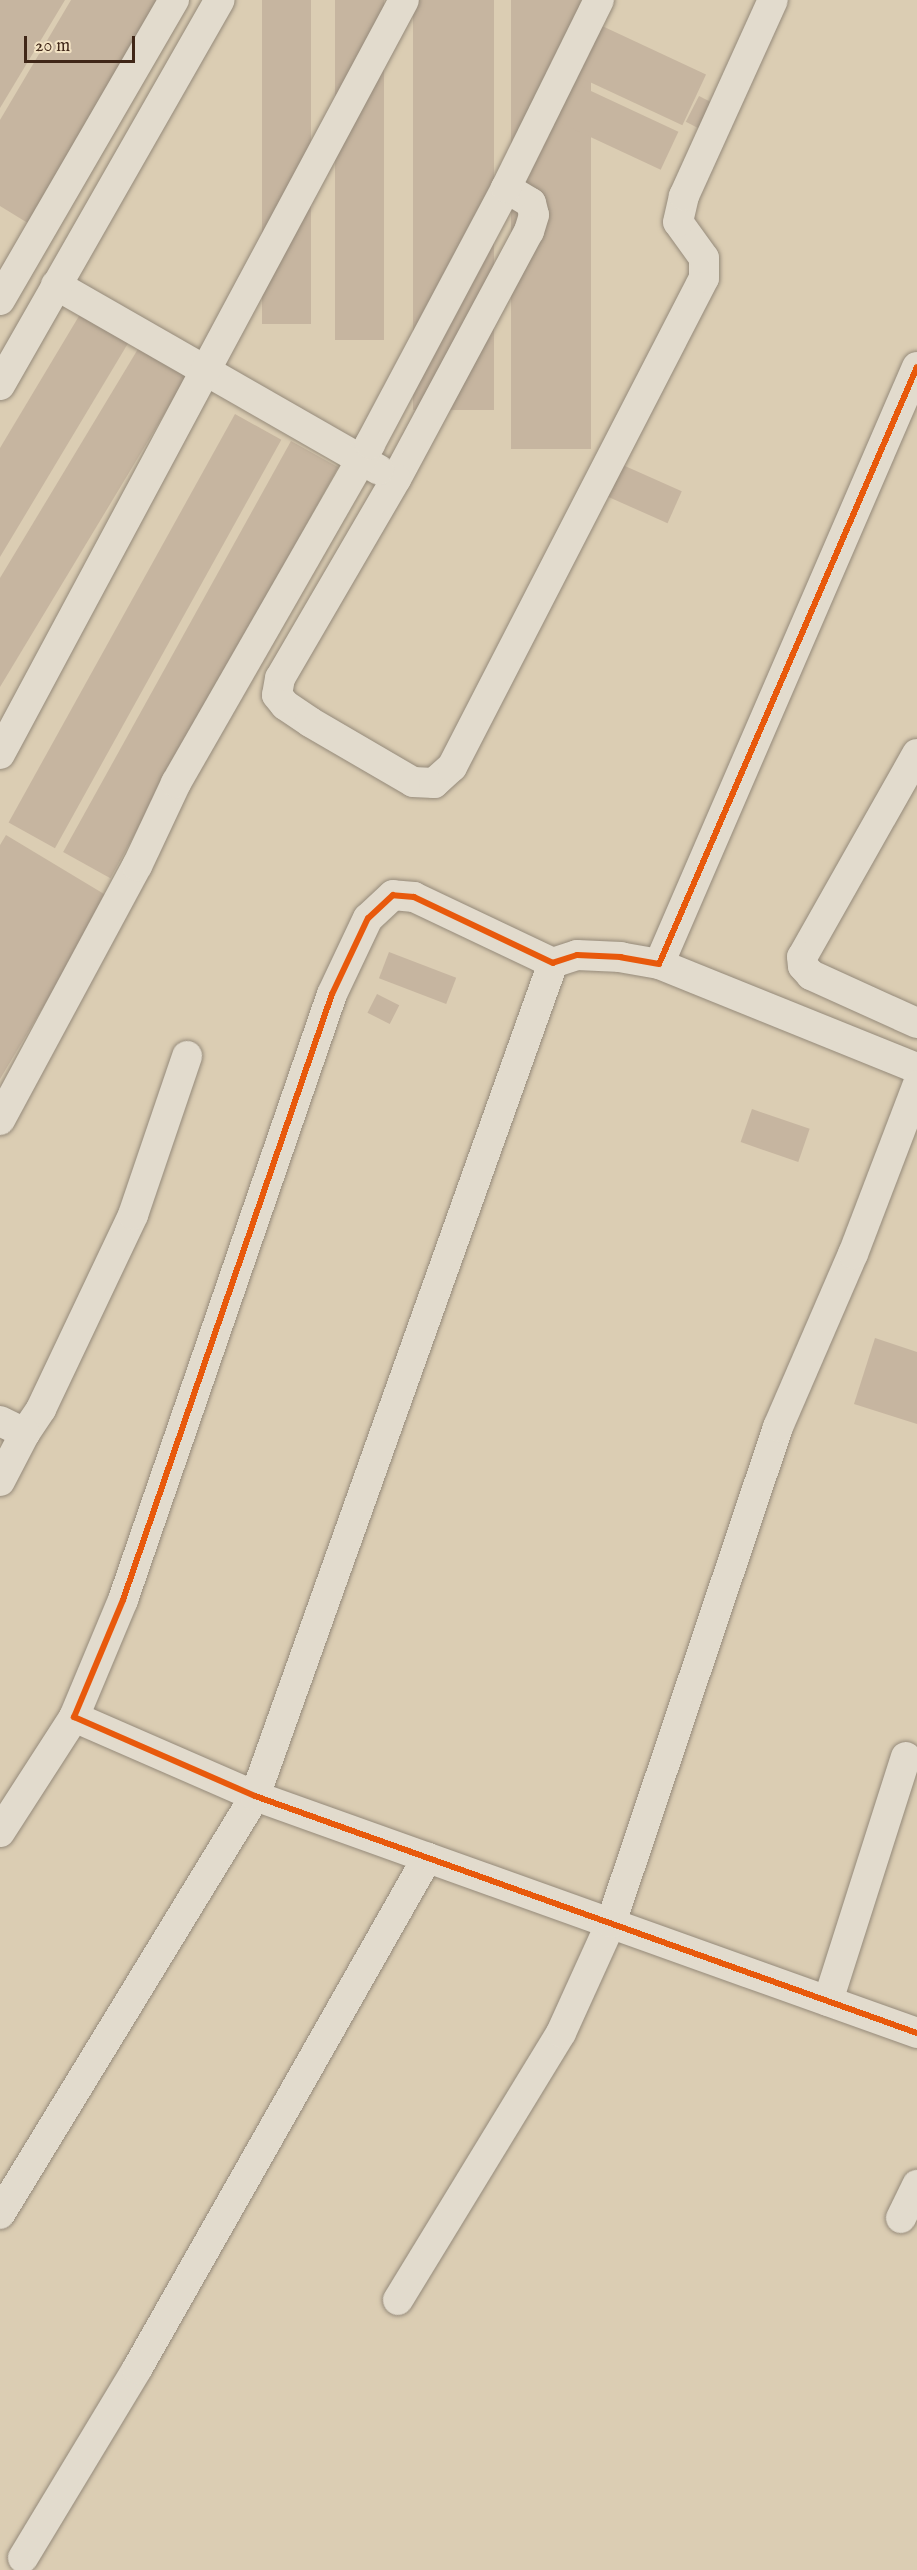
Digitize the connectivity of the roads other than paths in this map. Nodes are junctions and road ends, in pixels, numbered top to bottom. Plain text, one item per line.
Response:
1 (174, 0) edge
2 (220, 0) edge
3 (404, 0) edge
4 (598, 0) edge
5 (773, 0) edge
6 (506, 188) junction
7 (11, 253) edge
8 (56, 285) junction
9 (0, 300) edge
10 (917, 367) edge
11 (207, 373) junction
12 (0, 385) edge
13 (361, 460) junction
14 (396, 480) junction
15 (0, 754) edge
16 (917, 754) edge
17 (553, 963) junction
18 (659, 964) junction
19 (917, 1023) edge
20 (188, 1056) dead end
21 (917, 1068) edge
22 (917, 1086) edge
23 (0, 1120) edge
24 (13, 1427) edge
25 (0, 1481) edge
26 (74, 1717) junction
27 (906, 1757) dead end
28 (255, 1796) junction
29 (0, 1832) edge
30 (427, 1858) junction
31 (611, 1923) junction
32 (828, 2001) junction
33 (917, 2033) edge
34 (917, 2185) edge
35 (0, 2214) edge
36 (901, 2217) dead end
37 (398, 2300) dead end
38 (23, 2558) dead end

1 - 7 street
2 - 8 street
3 - 11 street
4 - 6 street
5 - 14 street
6 - 13 street
6 - 14 street
7 - 9 street
8 - 11 street
8 - 12 street
10 - 18 street
11 - 13 street
11 - 15 street
13 - 14 street
13 - 23 street
16 - 19 street
17 - 18 street
17 - 26 street
17 - 28 street
18 - 21 street
20 - 24 street
22 - 31 street
24 - 25 street
26 - 28 street
26 - 29 street
27 - 32 street
28 - 30 street
28 - 35 street
30 - 31 street
30 - 38 street
31 - 32 street
31 - 37 street
32 - 33 street
34 - 36 street

